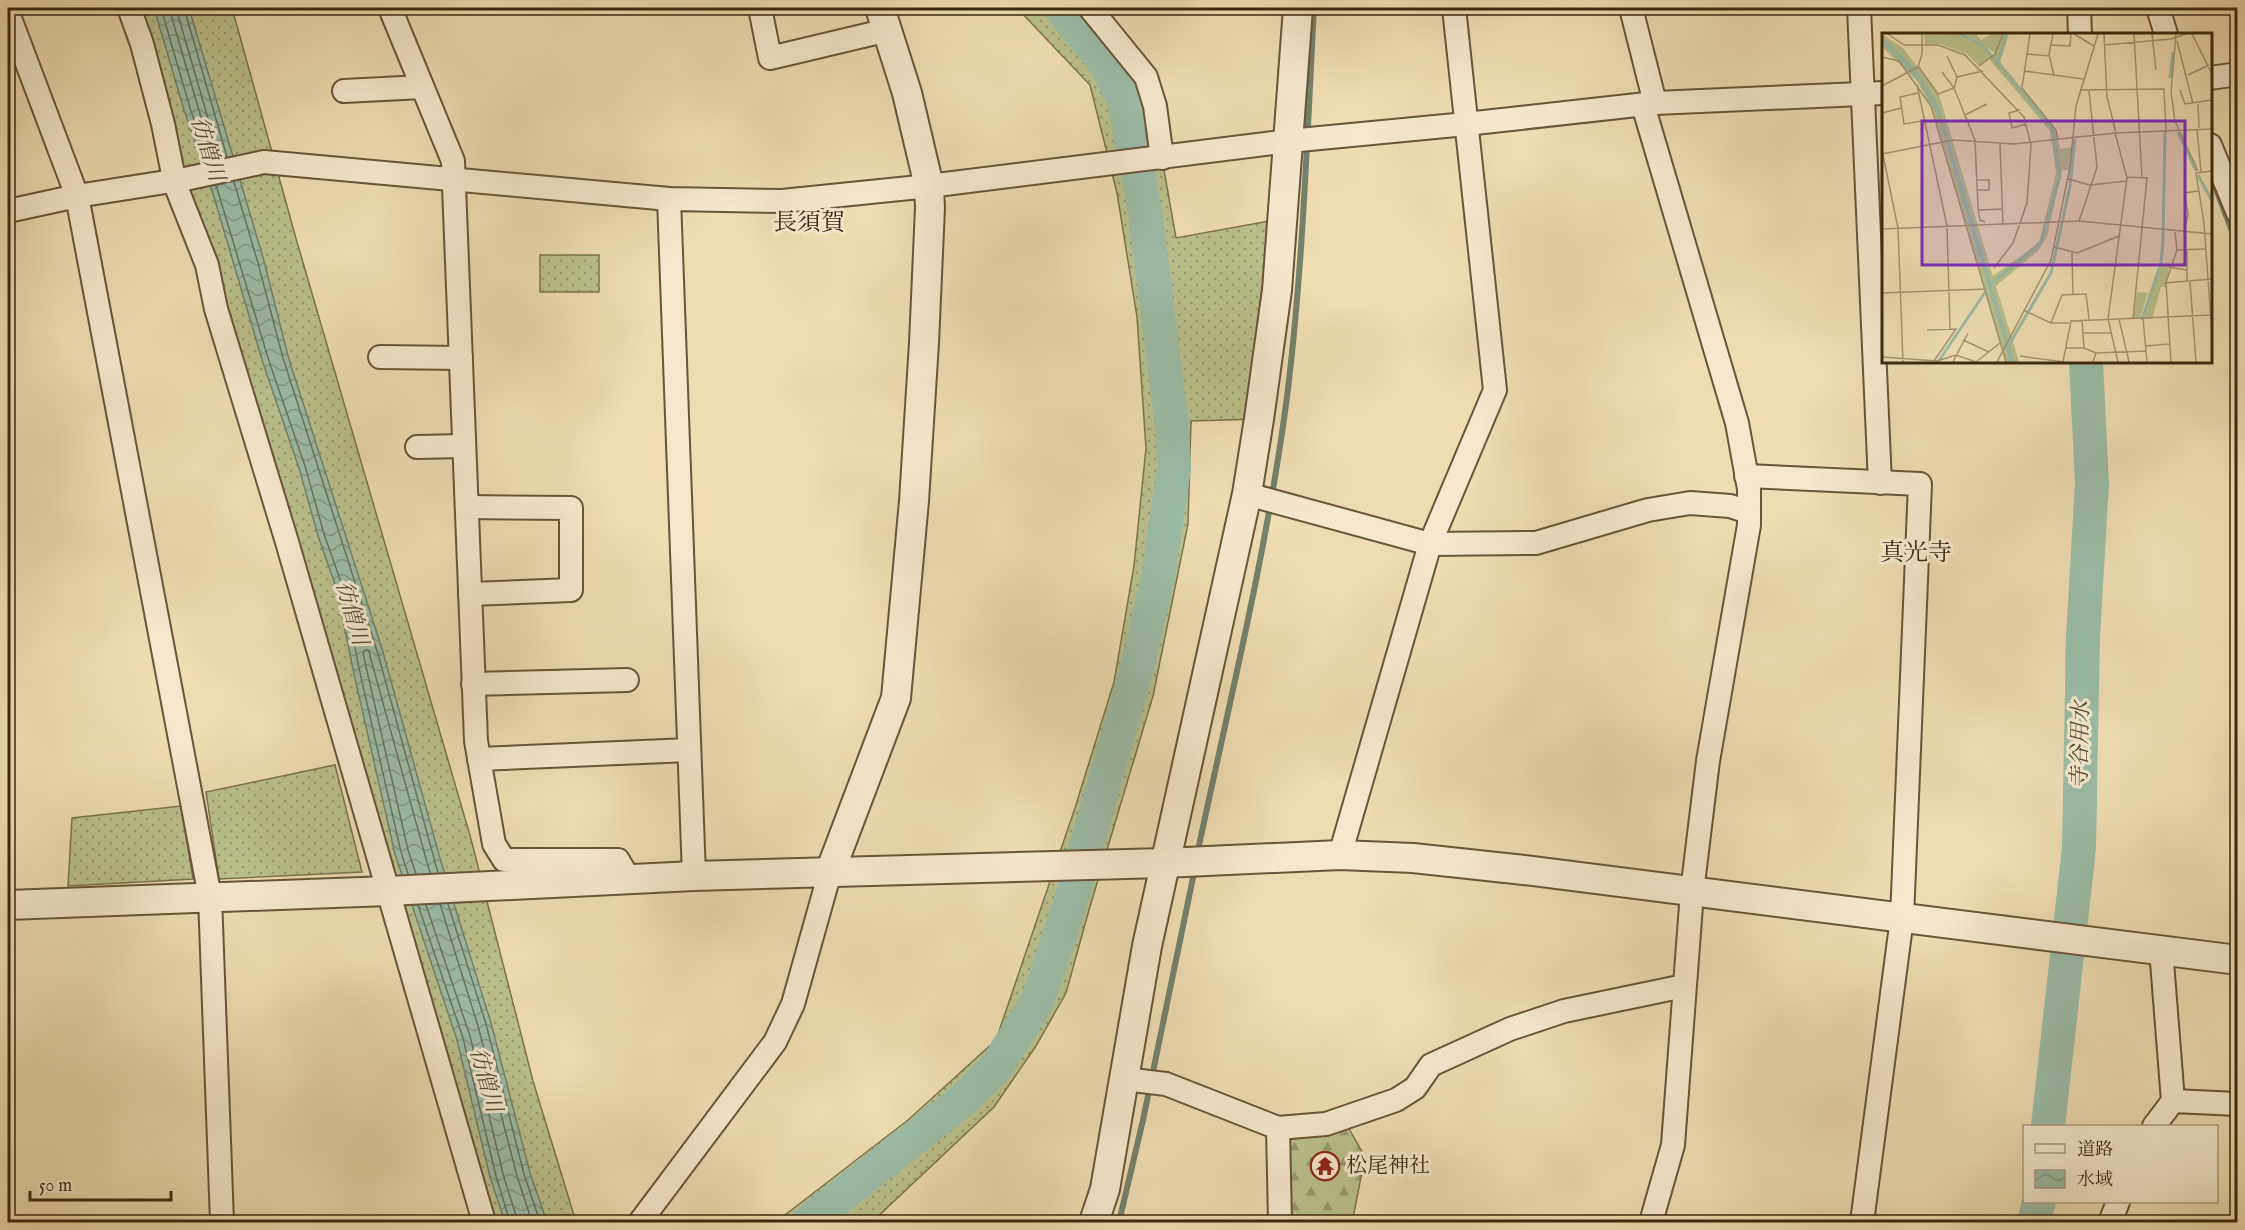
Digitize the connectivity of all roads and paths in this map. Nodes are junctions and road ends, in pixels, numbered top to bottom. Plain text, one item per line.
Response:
1 (129, 8) edge
2 (390, 8) edge
3 (760, 8) edge
4 (1090, 8) edge
5 (1298, 8) edge
6 (1454, 8) edge
7 (1631, 8) edge
8 (1859, 8) edge
9 (2079, 8) edge
10 (2158, 8) edge
11 (8, 13) edge
12 (884, 19) edge
13 (2080, 33) edge
14 (2166, 33) edge
15 (2238, 74) edge
16 (2212, 78) edge
17 (422, 87) junction
18 (344, 91) dead end
19 (1873, 94) edge
20 (1649, 104) junction
21 (1466, 124) junction
22 (1289, 141) junction
23 (2212, 148) edge
24 (1162, 158) junction
25 (180, 179) junction
26 (454, 180) junction
27 (929, 186) junction
28 (77, 196) junction
29 (669, 199) junction
30 (8, 211) edge
31 (2238, 213) edge
32 (380, 357) dead end
33 (461, 358) junction
34 (464, 446) junction
35 (417, 447) dead end
36 (1746, 476) junction
37 (1880, 483) junction
38 (1247, 494) junction
39 (466, 507) junction
40 (1749, 512) junction
41 (1430, 544) junction
42 (470, 594) junction
43 (627, 680) dead end
44 (474, 684) junction
45 (689, 750) junction
46 (479, 759) junction
47 (1340, 855) junction
48 (1164, 863) junction
49 (831, 872) junction
50 (694, 876) junction
51 (629, 879) junction
52 (392, 890) junction
53 (1692, 892) junction
54 (210, 897) junction
55 (8, 904) edge
56 (1902, 918) junction
57 (2161, 949) junction
58 (2237, 960) edge
59 (1684, 986) junction
60 (1124, 1078) junction
61 (2173, 1101) junction
62 (2238, 1104) edge
63 (2155, 1125) edge
64 (1278, 1128) junction
65 (2118, 1203) edge
66 (222, 1222) edge
67 (484, 1222) edge
68 (640, 1222) edge
69 (1094, 1222) edge
70 (1280, 1222) edge
71 (1651, 1222) edge
72 (1862, 1222) edge
73 (2110, 1222) edge

1 - 25 street
2 - 17 street
3 - 12 street
4 - 24 street
5 - 22 street
6 - 21 street
7 - 20 street
8 - 19 street
9 - 13 street
10 - 14 street
11 - 28 street
12 - 27 street
15 - 16 street
17 - 18 street
17 - 26 street
19 - 20 street
19 - 37 street
20 - 21 street
20 - 36 street
21 - 22 street
21 - 41 street
22 - 24 street
22 - 38 street
23 - 31 street
24 - 27 street
25 - 26 street
25 - 28 street
25 - 52 street
26 - 29 street
26 - 33 street
27 - 29 street
27 - 49 street
28 - 30 street
28 - 54 street
29 - 45 street
32 - 33 street
33 - 34 street
34 - 35 street
34 - 39 street
36 - 37 street
36 - 40 street
37 - 56 street
38 - 41 street
38 - 48 street
39 - 42 street
39 - 42 street
40 - 41 street
40 - 53 street
41 - 47 street
42 - 44 street
43 - 44 street
44 - 46 street
45 - 46 street
45 - 50 street
46 - 51 street
47 - 48 street
47 - 53 street
48 - 49 street
48 - 60 street
49 - 50 street
49 - 68 street
50 - 51 street
51 - 52 street
52 - 54 street
52 - 67 street
53 - 56 street
53 - 59 street
54 - 55 street
54 - 66 street
56 - 57 street
56 - 72 street
57 - 58 street
57 - 61 street
59 - 64 street
59 - 71 street
60 - 64 street
60 - 69 street
61 - 62 street
61 - 63 street
64 - 70 street
65 - 73 street

